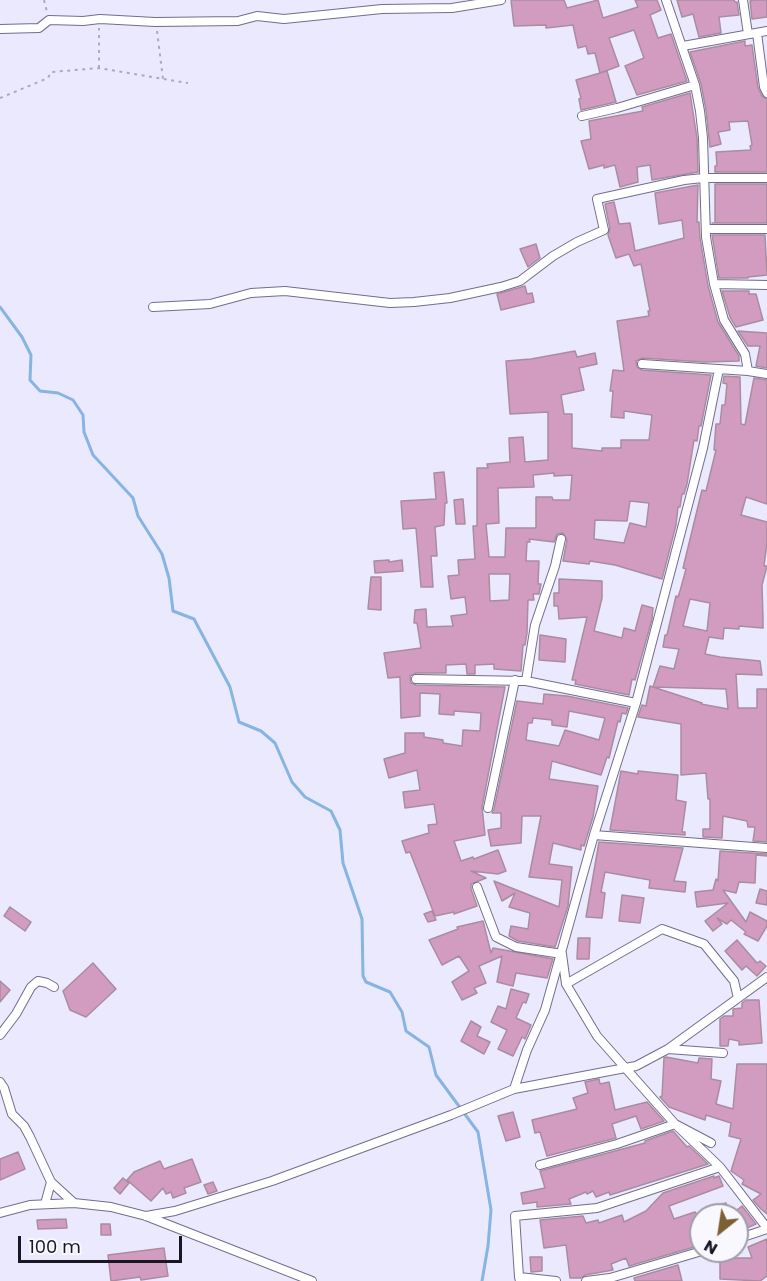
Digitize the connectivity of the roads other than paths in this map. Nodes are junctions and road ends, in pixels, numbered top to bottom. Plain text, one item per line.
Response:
1 (501, 0) edge
2 (666, 0) edge
3 (743, 0) edge
4 (381, 4) edge
5 (0, 28) edge
6 (767, 31) edge
7 (757, 33) junction
8 (748, 34) junction
9 (683, 46) junction
10 (695, 85) junction
11 (767, 93) edge
12 (582, 116) dead end
13 (703, 178) junction
14 (767, 178) edge
15 (706, 229) junction
16 (767, 229) edge
17 (714, 284) junction
18 (767, 285) edge
19 (153, 307) dead end
20 (642, 364) dead end
21 (719, 369) junction
22 (748, 371) junction
23 (767, 374) edge
24 (561, 539) dead end
25 (416, 679) dead end
26 (515, 680) junction
27 (526, 681) junction
28 (636, 703) junction
29 (488, 808) dead end
30 (594, 835) junction
31 (767, 848) edge
32 (477, 887) dead end
33 (562, 954) junction
34 (767, 976) edge
35 (566, 984) junction
36 (54, 987) dead end
37 (738, 998) junction
38 (0, 1035) edge
39 (668, 1049) junction
40 (723, 1053) dead end
41 (628, 1069) junction
42 (0, 1082) edge
43 (514, 1089) junction
44 (675, 1124) junction
45 (711, 1143) dead end
46 (540, 1165) dead end
47 (720, 1167) junction
48 (51, 1182) junction
49 (74, 1203) junction
50 (45, 1204) junction
51 (0, 1213) edge
52 (146, 1216) junction
53 (767, 1228) edge
54 (749, 1235) edge
55 (689, 1255) edge
56 (520, 1279) edge
57 (312, 1281) edge
58 (556, 1281) edge
59 (586, 1281) edge

1 - 4 street
2 - 9 street
3 - 8 street
4 - 5 street
6 - 7 street
7 - 8 street
7 - 11 street
8 - 9 street
9 - 10 street
10 - 12 street
10 - 13 street
13 - 14 street
13 - 15 street
13 - 19 street
15 - 16 street
15 - 17 street
17 - 18 street
17 - 22 street
20 - 21 street
21 - 22 street
21 - 28 street
22 - 23 street
24 - 27 street
25 - 26 street
26 - 27 street
26 - 29 street
27 - 28 street
28 - 30 street
30 - 31 street
30 - 33 street
32 - 33 street
33 - 35 street
33 - 43 street
34 - 37 street
35 - 37 street
35 - 41 street
36 - 38 street
37 - 39 street
39 - 40 street
39 - 41 street
41 - 43 street
41 - 44 street
42 - 48 street
43 - 52 street
44 - 45 street
44 - 46 street
44 - 47 street
47 - 53 street
47 - 56 street
48 - 49 street
48 - 50 street
49 - 50 street
49 - 52 street
50 - 51 street
52 - 57 street
53 - 54 street
55 - 59 street
56 - 58 street

